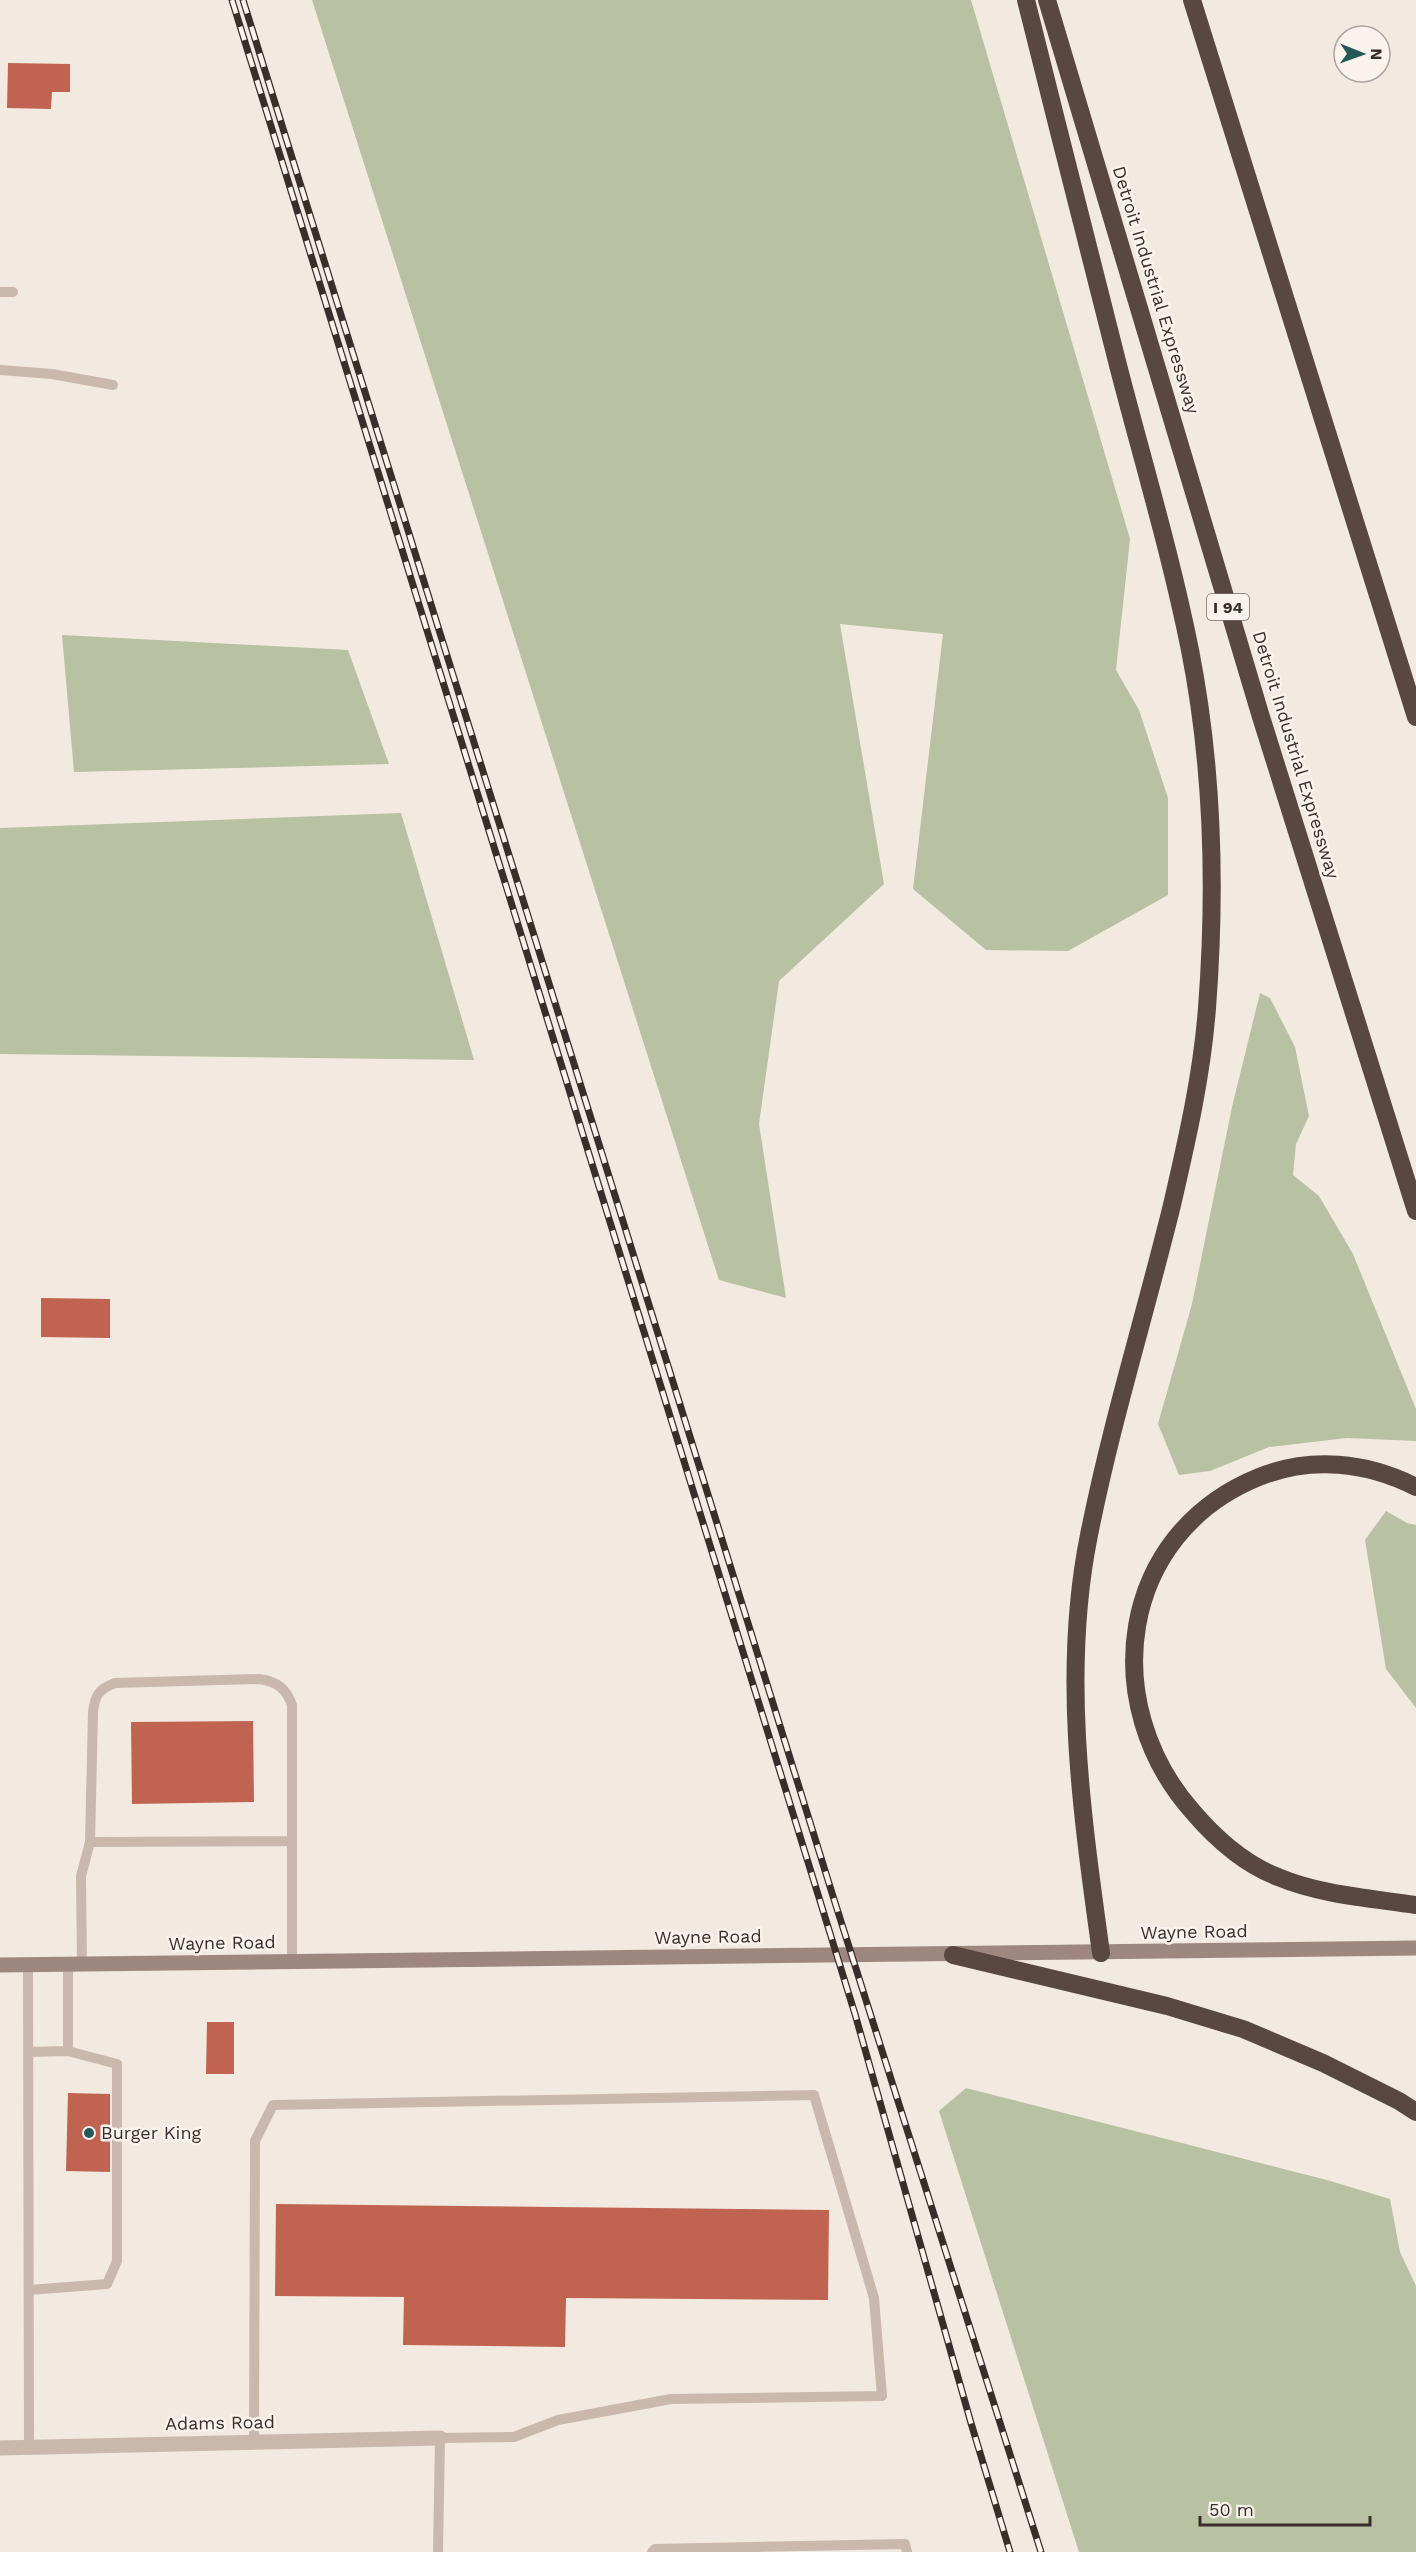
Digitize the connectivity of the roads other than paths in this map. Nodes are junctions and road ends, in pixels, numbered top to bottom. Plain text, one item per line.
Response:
1 (1026, 0) edge
2 (1047, 0) edge
3 (1192, 0) edge
4 (0, 292) edge
5 (13, 292) dead end
6 (0, 370) edge
7 (113, 385) dead end
8 (1416, 717) edge
9 (1416, 1211) edge
10 (1416, 1487) edge
11 (292, 1841) junction
12 (90, 1842) junction
13 (1416, 1905) edge
14 (1416, 1948) edge
15 (1101, 1953) junction
16 (953, 1955) junction
17 (292, 1962) junction
18 (75, 1964) junction
19 (0, 1965) edge
20 (28, 1965) junction
21 (68, 2051) junction
22 (28, 2052) junction
23 (1416, 2112) edge
24 (29, 2290) junction
25 (440, 2438) junction
26 (254, 2442) junction
27 (29, 2447) junction
28 (0, 2448) edge
29 (438, 2552) edge
30 (652, 2552) edge
31 (907, 2552) edge

1 - 15 highway
2 - 9 highway, Detroit Industrial Expressway / I 94
3 - 8 highway
4 - 5 lane
6 - 7 lane
10 - 13 highway
11 - 12 lane
11 - 12 lane
11 - 17 lane
12 - 18 lane
14 - 15 main road, Wayne Road
15 - 16 main road, Wayne Road
16 - 17 main road, Wayne Road
16 - 23 highway
17 - 18 main road, Wayne Road
18 - 20 main road, Wayne Road
18 - 21 lane
19 - 20 main road, Wayne Road
20 - 22 lane
21 - 22 lane
21 - 24 lane
22 - 24 lane
24 - 27 lane
25 - 26 street, Adams Road
25 - 26 lane
25 - 29 lane
26 - 27 street, Adams Road
27 - 28 street, Adams Road
30 - 31 lane

